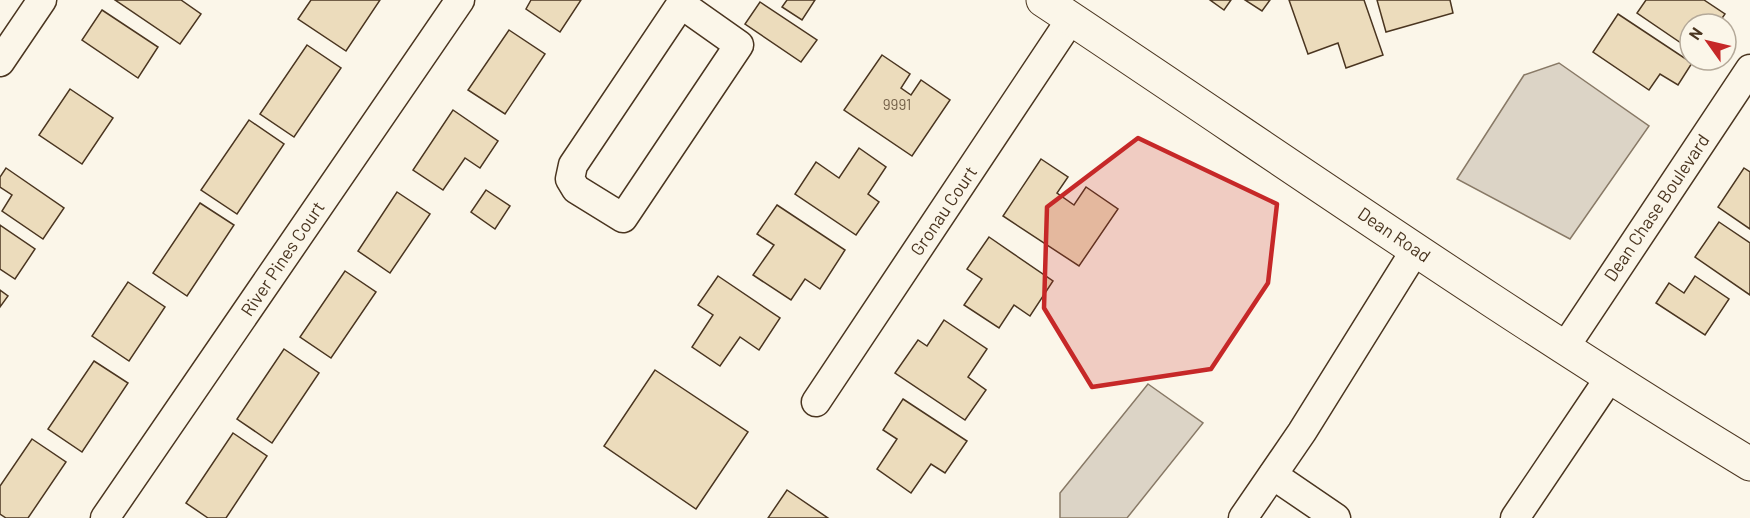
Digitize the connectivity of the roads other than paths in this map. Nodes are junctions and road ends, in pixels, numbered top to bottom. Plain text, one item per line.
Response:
1 (42, 0) edge
2 (460, 0) edge
3 (1043, 0) edge
4 (683, 2) edge
5 (1071, 19) junction
6 (0, 62) edge
7 (1750, 69) edge
8 (1416, 249) junction
9 (1565, 347) junction
10 (1610, 377) junction
11 (816, 402) dead end
12 (1750, 464) edge
13 (1273, 475) junction
14 (1245, 517) edge
15 (105, 518) edge
16 (1336, 518) edge
17 (1515, 518) edge

1 - 6 street
2 - 15 street, River Pines Court
3 - 5 main road, Dean Road
4 - 4 street
5 - 8 main road, Dean Road
5 - 11 street, Gronau Court
7 - 9 street, Dean Chase Boulevard
8 - 9 main road, Dean Road
8 - 13 street
9 - 10 main road, Dean Road
10 - 12 main road, Dean Road
10 - 17 street
13 - 14 street
13 - 16 street

